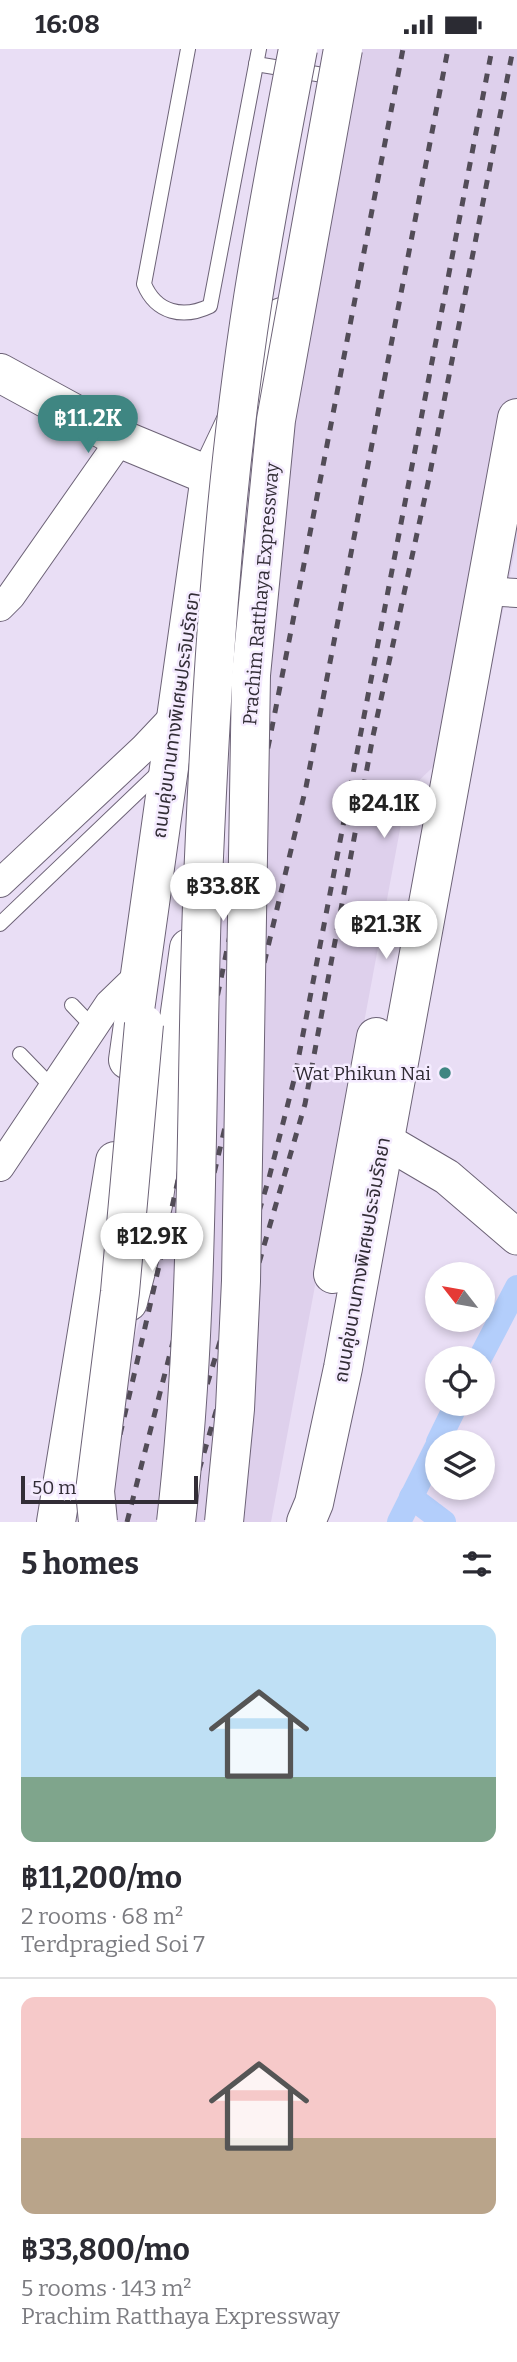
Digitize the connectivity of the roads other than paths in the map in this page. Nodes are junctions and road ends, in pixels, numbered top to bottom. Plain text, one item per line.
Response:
1 (188, 49) edge
2 (259, 49) edge
3 (323, 55) edge
4 (256, 64) junction
5 (277, 348) junction
6 (0, 373) edge
7 (517, 418) edge
8 (121, 439) junction
9 (210, 476) junction
10 (494, 532) junction
11 (500, 592) edge
12 (0, 607) edge
13 (233, 712) junction
14 (177, 713) junction
15 (170, 761) junction
16 (157, 841) junction
17 (0, 883) edge
18 (0, 924) edge
19 (138, 976) junction
20 (72, 1005) dead end
21 (144, 1024) junction
22 (93, 1027) junction
23 (20, 1054) dead end
24 (52, 1087) junction
25 (384, 1140) junction
26 (0, 1167) edge
27 (517, 1236) edge
28 (65, 1471) junction
29 (56, 1522) edge
30 (98, 1522) edge
31 (176, 1522) edge
32 (224, 1522) edge
33 (289, 1522) edge
34 (306, 1522) edge

1 - 4 lane
2 - 4 lane
3 - 4 lane
3 - 5 main road, ถนนคู่ขนานทางพิเศษประจิมรัถยา
3 - 31 main road, Prachim Ratthaya Expressway, bridge
3 - 32 main road, Prachim Ratthaya Expressway, bridge
5 - 9 main road, ถนนคู่ขนานทางพิเศษประจิมรัถยา
5 - 13 main road
6 - 8 main road
7 - 10 main road, ถนนคู่ขนานทางพิเศษประจิมรัถยา
8 - 9 main road
8 - 12 street
9 - 14 main road, ถนนคู่ขนานทางพิเศษประจิมรัถยา
10 - 11 main road, ถนนคู่ขนานทางพิเศษประจิมรัถยา
10 - 33 main road
11 - 25 main road, ถนนคู่ขนานทางพิเศษประจิมรัถยา
13 - 21 main road
13 - 28 main road
14 - 15 main road, ถนนคู่ขนานทางพิเศษประจิมรัถยา
14 - 17 street
15 - 16 main road, ถนนคู่ขนานทางพิเศษประจิมรัถยา
15 - 18 lane
16 - 19 main road, ถนนคู่ขนานทางพิเศษประจิมรัถยา
16 - 21 main road
19 - 22 street
19 - 28 main road, ถนนคู่ขนานทางพิเศษประจิมรัถยา
20 - 22 lane
21 - 30 main road, bridge
22 - 24 street
23 - 24 lane
24 - 26 street
25 - 27 street
25 - 34 main road, ถนนคู่ขนานทางพิเศษประจิมรัถยา
28 - 29 main road, ถนนคู่ขนานทางพิเศษประจิมรัถยา

